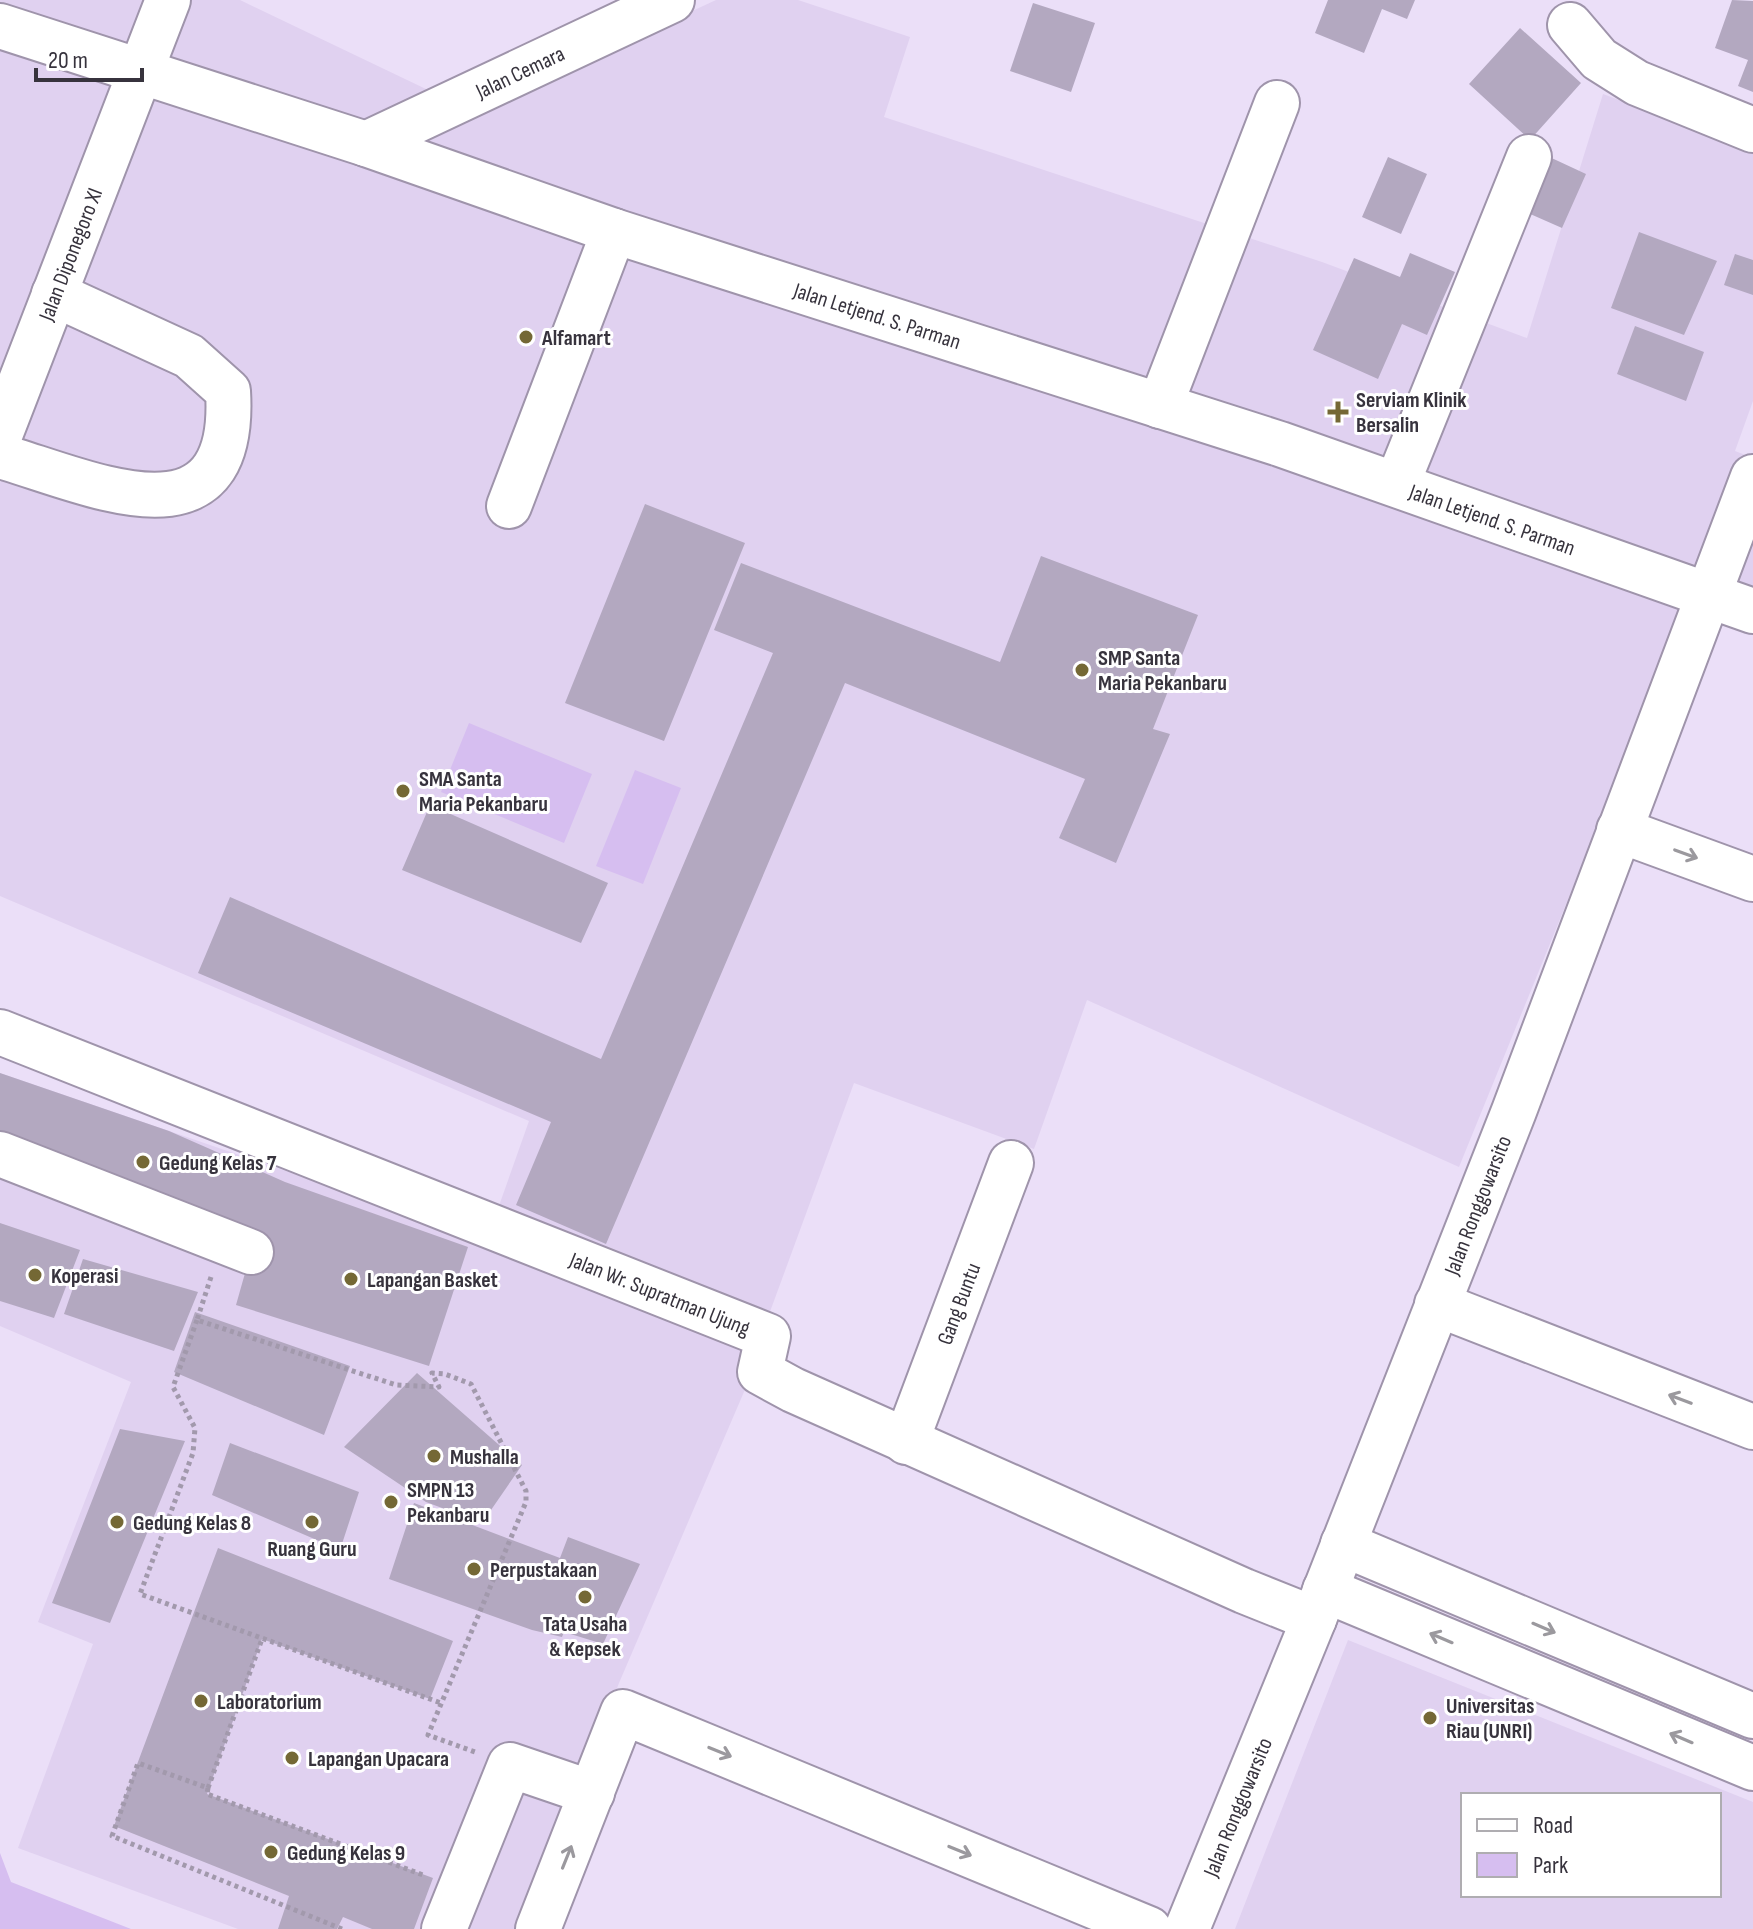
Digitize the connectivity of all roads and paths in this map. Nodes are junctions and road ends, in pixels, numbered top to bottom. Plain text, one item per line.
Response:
1 (168, 0) edge
2 (672, 0) edge
3 (1570, 25) dead end
4 (0, 26) edge
5 (140, 73) junction
6 (1277, 103) dead end
7 (1753, 130) edge
8 (366, 144) junction
9 (1529, 157) dead end
10 (614, 231) junction
11 (54, 294) junction
12 (1160, 406) junction
13 (0, 435) edge
14 (0, 456) edge
15 (1753, 477) edge
16 (1397, 484) junction
17 (509, 506) dead end
18 (1707, 596) junction
19 (1753, 611) edge
20 (1619, 830) junction
21 (1753, 879) edge
22 (0, 1032) edge
23 (0, 1154) edge
24 (1011, 1163) dead end
25 (237, 1247) joint
26 (1437, 1304) junction
27 (197, 1320) junction
28 (1753, 1427) edge
29 (906, 1442) junction
30 (1343, 1544) junction
31 (1320, 1604) junction
32 (262, 1639) junction
33 (441, 1703) junction
34 (1753, 1716) edge
35 (510, 1765) junction
36 (1753, 1768) edge
37 (208, 1788) junction
38 (592, 1793) junction
39 (433, 1878) dead end
40 (342, 1929) edge
41 (444, 1929) edge
42 (538, 1929) edge
43 (1149, 1929) edge
44 (1187, 1929) edge

1 - 5 street, Jalan Diponegoro XI
2 - 8 street, Jalan Cemara
3 - 7 street
4 - 5 street, Jalan Letjend. S. Parman
5 - 8 street, Jalan Letjend. S. Parman
5 - 11 street, Jalan Diponegoro XI
6 - 12 street
8 - 10 street, Jalan Letjend. S. Parman
9 - 16 street
10 - 12 street, Jalan Letjend. S. Parman
10 - 17 street
11 - 13 street, Jalan Diponegoro XI
11 - 14 street
12 - 16 street, Jalan Letjend. S. Parman
15 - 18 street, Jalan Ronggowarsito
16 - 18 street, Jalan Letjend. S. Parman
18 - 19 street, Jalan Letjend. S. Parman
18 - 20 street, Jalan Ronggowarsito
20 -> 21 street
20 - 26 street, Jalan Ronggowarsito
22 - 29 street, Jalan Wr. Supratman Ujung
23 - 25 street
24 - 29 street, Gang Buntu
25 - 27 path
28 -> 26 street
26 - 30 street, Jalan Ronggowarsito
27 - 32 path
27 - 33 path
29 - 31 street, Jalan Wr. Supratman Ujung
30 - 31 street, Jalan Ronggowarsito
30 -> 34 street
36 -> 31 street, Jalan Wr. Supratman Ujung
31 - 44 street, Jalan Ronggowarsito
32 - 33 path
32 - 37 path
33 - 35 path
35 - 38 street
35 - 41 street
37 - 39 path
37 - 40 path
42 -> 38 street
38 -> 43 street

